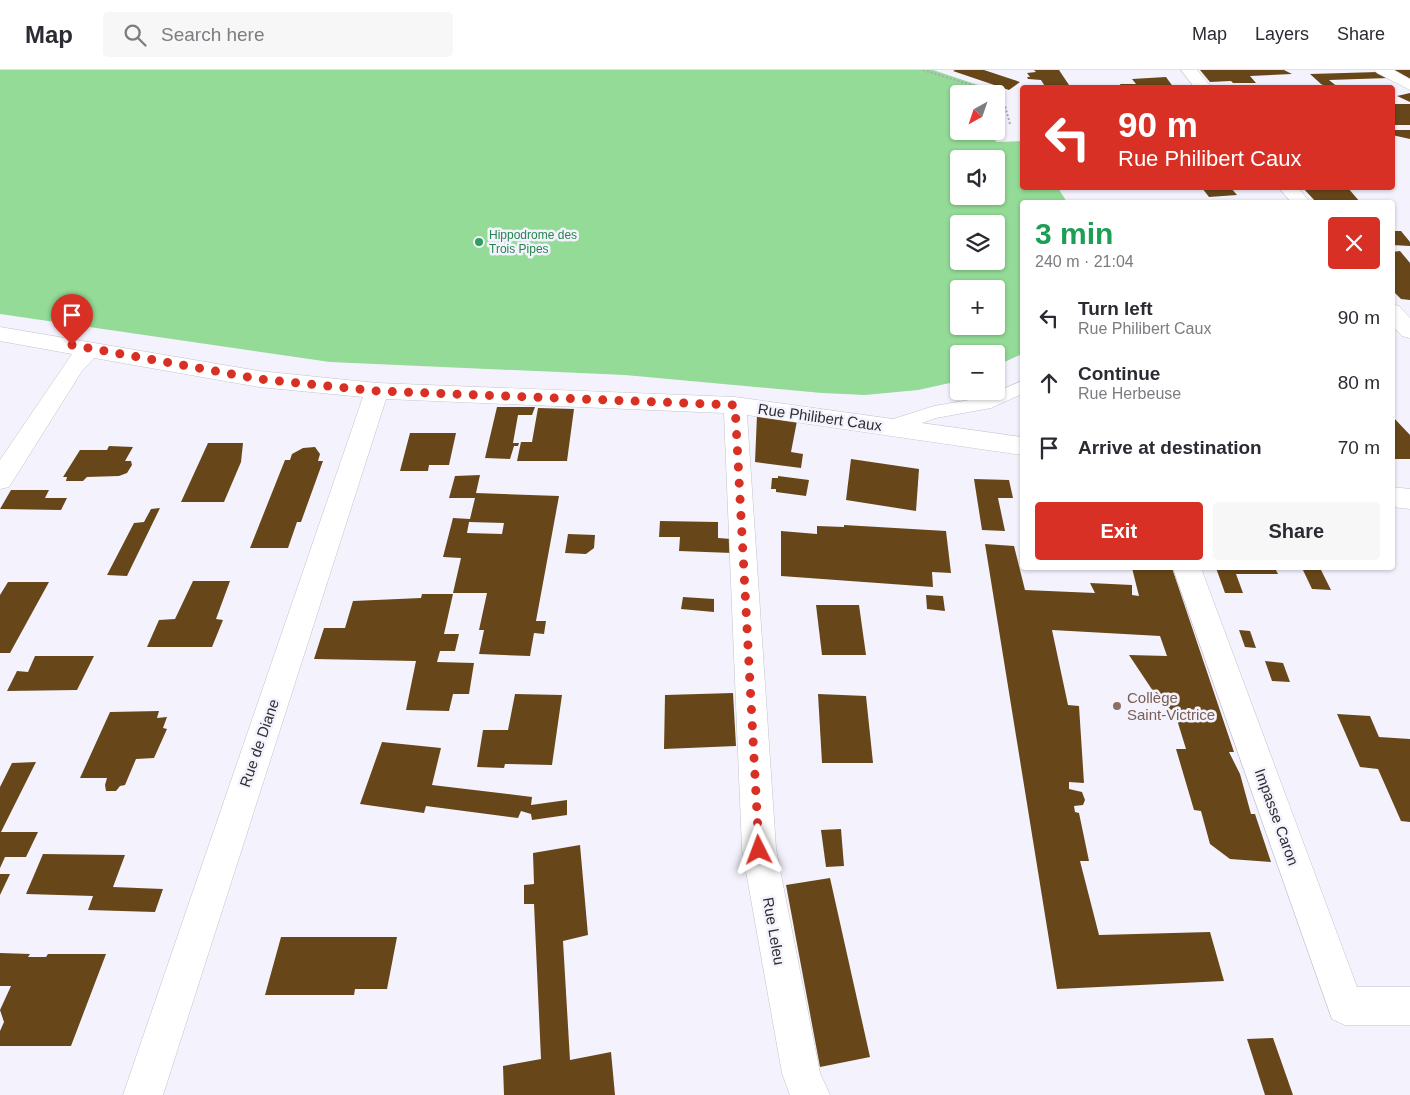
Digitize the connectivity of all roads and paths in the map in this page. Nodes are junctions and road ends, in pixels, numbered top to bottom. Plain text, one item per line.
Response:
1 (923, 70) edge
2 (1189, 70) edge
3 (1382, 70) edge
4 (972, 85) edge
5 (1202, 85) edge
6 (1410, 86) edge
7 (1005, 106) edge
8 (1010, 124) dead end
9 (1290, 190) edge
10 (1299, 200) edge
11 (1395, 314) edge
12 (1410, 331) edge
13 (0, 334) edge
14 (90, 348) junction
15 (1020, 388) edge
16 (377, 391) junction
17 (735, 405) junction
18 (891, 427) junction
19 (1020, 446) edge
20 (0, 480) edge
21 (1395, 497) edge
22 (1410, 499) edge
23 (1188, 570) edge
24 (1410, 1006) edge
25 (143, 1095) edge
26 (810, 1095) edge

1 - 4 path
2 - 5 street
3 - 6 street
7 - 8 path
9 - 10 street
11 - 12 street
13 - 14 street, Rue Philibert Caux
14 - 16 street, Rue Philibert Caux
14 - 20 street
15 - 18 lane
16 - 17 street, Rue Philibert Caux
16 - 25 street, Rue de Diane
17 - 18 street, Rue Philibert Caux
17 - 26 street, Rue Leleu
18 - 19 street, Rue Philibert Caux
21 - 22 street
23 - 24 street, Impasse Caron

